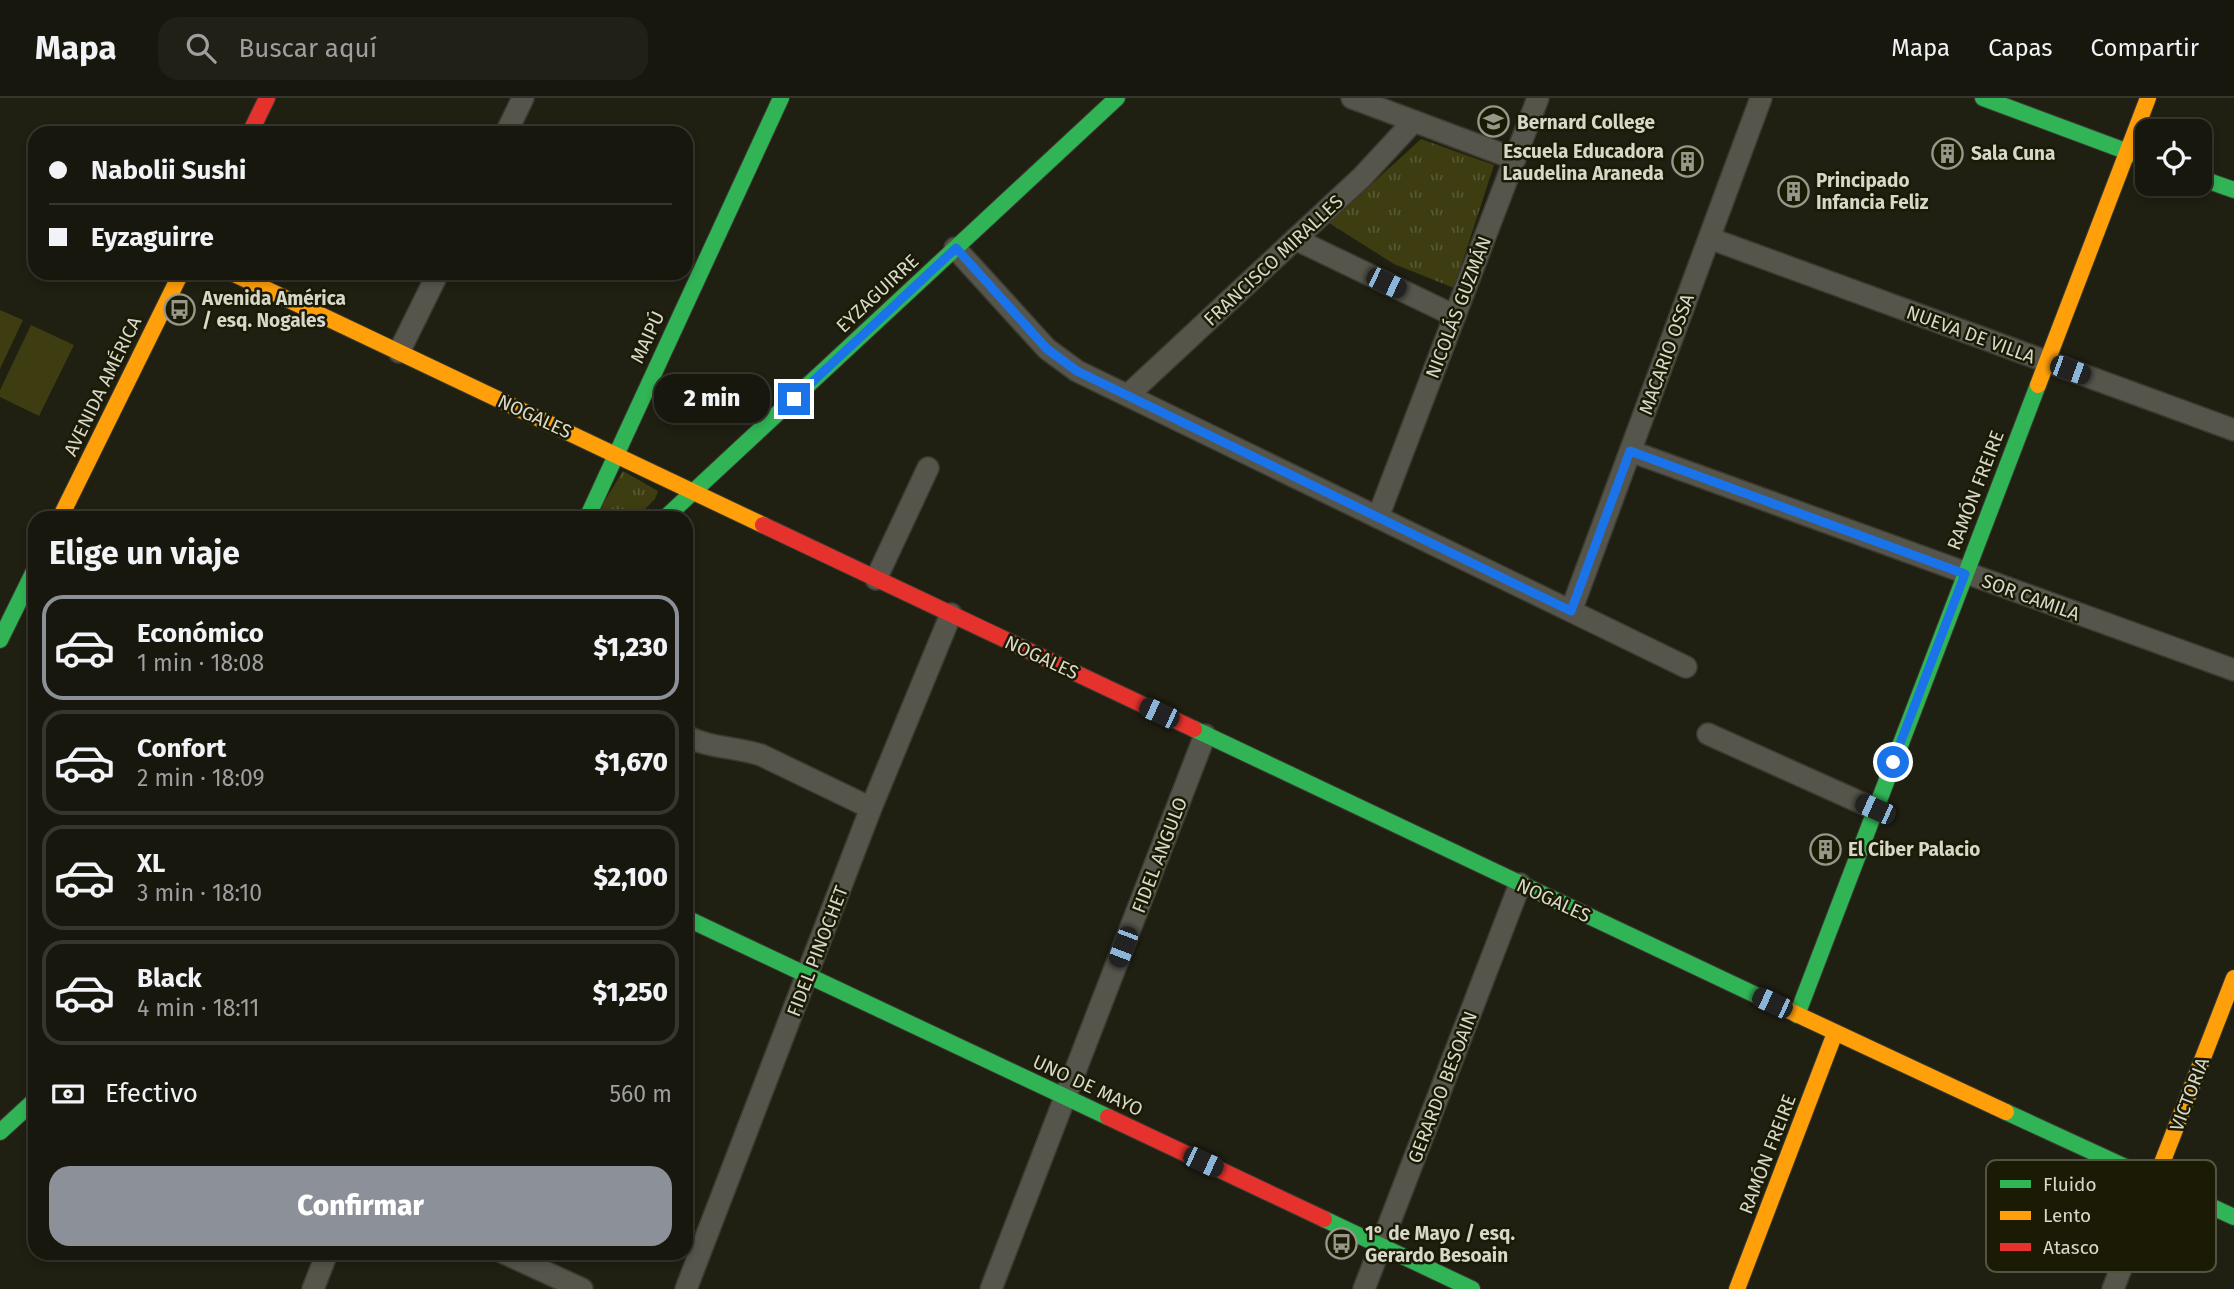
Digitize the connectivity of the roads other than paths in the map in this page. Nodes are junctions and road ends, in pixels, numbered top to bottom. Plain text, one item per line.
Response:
1 (267, 98) edge
2 (523, 98) edge
3 (781, 98) edge
4 (1117, 98) edge
5 (1352, 98) edge
6 (1538, 98) edge
7 (1761, 98) edge
8 (1983, 98) edge
9 (2148, 98) edge
10 (1414, 121) junction
11 (253, 126) edge
12 (509, 126) edge
13 (2127, 151) junction
14 (2135, 154) edge
15 (1515, 159) junction
16 (2212, 182) edge
17 (2234, 190) edge
18 (1709, 238) junction
19 (1295, 239) junction
20 (956, 248) junction
21 (178, 280) edge
22 (247, 280) edge
23 (435, 280) edge
24 (1455, 316) junction
25 (399, 352) junction
26 (2047, 362) junction
27 (1128, 395) junction
28 (2234, 430) edge
29 (1630, 451) junction
30 (615, 455) junction
31 (928, 468) dead end
32 (694, 492) junction
33 (63, 511) edge
34 (590, 511) edge
35 (673, 511) edge
36 (1378, 517) junction
37 (1965, 574) junction
38 (876, 579) junction
39 (28, 583) edge
40 (1571, 611) junction
41 (951, 614) junction
42 (0, 640) edge
43 (1686, 667) dead end
44 (2234, 670) edge
45 (1708, 734) dead end
46 (1205, 735) junction
47 (693, 739) edge
48 (871, 808) junction
49 (1875, 809) junction
50 (1520, 884) junction
51 (693, 921) edge
52 (808, 976) junction
53 (2234, 978) edge
54 (1797, 1015) junction
55 (1835, 1033) junction
56 (1065, 1097) junction
57 (28, 1106) edge
58 (0, 1132) edge
59 (2110, 1160) edge
60 (2163, 1160) edge
61 (2216, 1209) edge
62 (2234, 1217) edge
63 (1381, 1246) junction
64 (324, 1260) edge
65 (519, 1260) edge
66 (2120, 1272) edge
67 (313, 1289) edge
68 (582, 1289) edge
69 (686, 1289) edge
70 (991, 1289) edge
71 (1364, 1289) edge
72 (1472, 1289) edge
73 (1737, 1289) edge
74 (2113, 1289) edge

1 - 11 street
2 - 12 street
3 - 30 street, MAIPÚ
4 - 20 street, EYZAGUIRRE
5 - 10 street
6 - 15 street, NICOLÁS GUZMÁN
7 - 18 street, MACARIO OSSA
8 - 13 street
9 - 13 street, RAMÓN FREIRE
10 - 15 street
10 - 19 street, FRANCISCO MIRALLES
13 - 14 street
13 - 26 street, RAMÓN FREIRE
15 - 24 street, NICOLÁS GUZMÁN
16 - 17 street
18 - 26 street, NUEVA DE VILLA
18 - 29 street, MACARIO OSSA
19 - 24 street
19 - 27 street, FRANCISCO MIRALLES
20 - 27 street
20 - 32 street, EYZAGUIRRE
21 - 33 street, AVENIDA AMÉRICA
22 - 25 street, NOGALES
23 - 25 street
24 - 36 street, NICOLÁS GUZMÁN
25 - 30 street, NOGALES
26 - 28 street, NUEVA DE VILLA
26 - 37 street, RAMÓN FREIRE
27 - 36 street
29 - 37 street, SOR CAMILA
29 - 40 street, MACARIO OSSA
30 - 32 street, NOGALES
30 - 34 street, MAIPÚ
31 - 38 street
32 - 35 street, EYZAGUIRRE
32 - 38 street, NOGALES
36 - 40 street
37 - 44 street, SOR CAMILA
37 - 49 street, RAMÓN FREIRE
38 - 41 street, NOGALES
39 - 42 street
40 - 43 street
41 - 46 street, NOGALES
41 - 48 street, FIDEL PINOCHET
45 - 49 street
46 - 50 street, NOGALES
46 - 56 street, FIDEL ANGULO
47 - 48 street
48 - 52 street, FIDEL PINOCHET
49 - 54 street, RAMÓN FREIRE
50 - 54 street, NOGALES
50 - 63 street, GERARDO BESOAIN
51 - 52 street, UNO DE MAYO
52 - 56 street, UNO DE MAYO
52 - 69 street, FIDEL PINOCHET
53 - 60 street, VICTORIA
54 - 55 street, NOGALES
55 - 59 street, NOGALES
55 - 73 street, RAMÓN FREIRE
56 - 63 street, UNO DE MAYO
56 - 70 street, FIDEL ANGULO
57 - 58 street
61 - 62 street, NOGALES
63 - 71 street, GERARDO BESOAIN
63 - 72 street, UNO DE MAYO
64 - 67 street
65 - 68 street
66 - 74 street, VICTORIA

